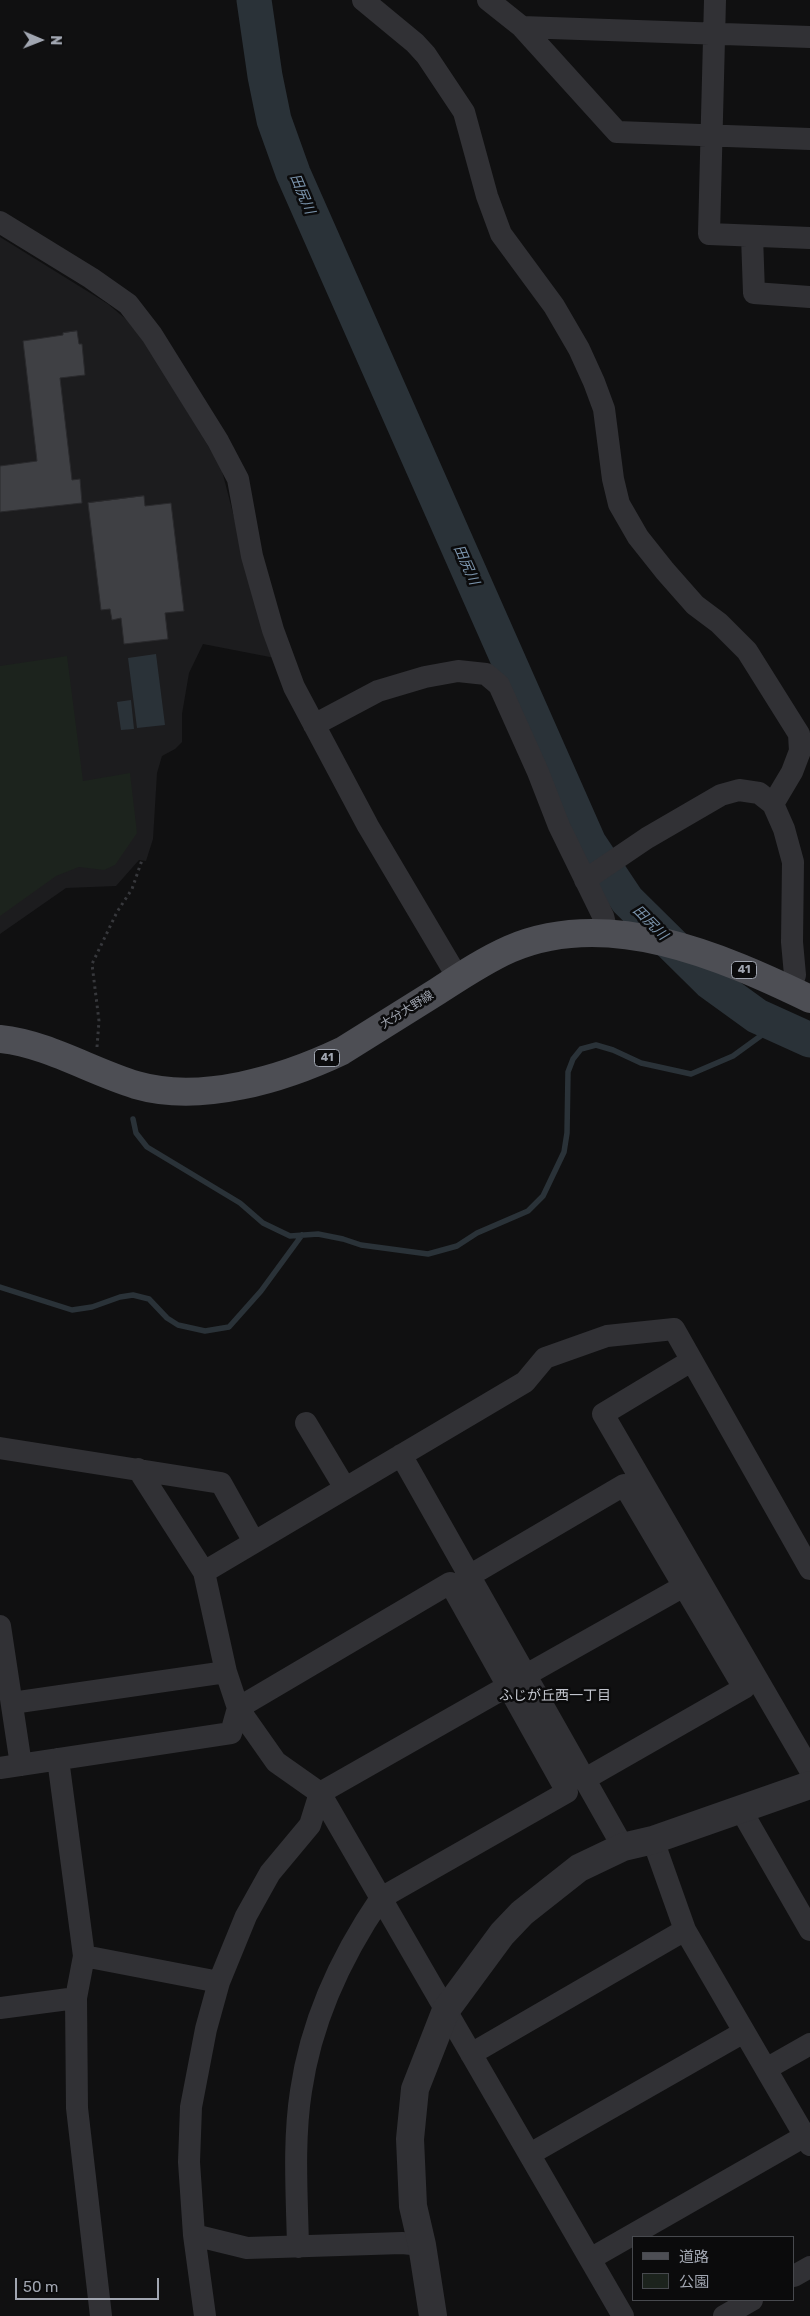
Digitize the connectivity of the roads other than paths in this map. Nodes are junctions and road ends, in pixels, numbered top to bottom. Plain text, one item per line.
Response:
1 (363, 0) edge
2 (488, 0) edge
3 (716, 0) edge
4 (522, 27) junction
5 (715, 34) junction
6 (810, 37) edge
7 (712, 135) junction
8 (810, 139) edge
9 (0, 222) edge
10 (752, 236) junction
11 (810, 238) edge
12 (810, 297) edge
13 (314, 725) junction
14 (773, 804) junction
15 (585, 880) junction
16 (607, 932) junction
17 (458, 978) junction
18 (800, 994) edge
19 (0, 1039) edge
20 (691, 1361) junction
21 (306, 1423) dead end
22 (0, 1448) edge
23 (401, 1455) junction
24 (138, 1469) junction
25 (345, 1488) junction
26 (254, 1542) junction
27 (810, 1569) edge
28 (204, 1572) junction
29 (470, 1576) junction
30 (684, 1586) junction
31 (0, 1626) edge
32 (226, 1672) junction
33 (517, 1680) junction
34 (12, 1703) junction
35 (238, 1708) junction
36 (58, 1759) junction
37 (11, 1766) edge
38 (810, 1770) edge
39 (585, 1779) junction
40 (810, 1785) edge
41 (320, 1793) junction
42 (741, 1810) junction
43 (653, 1840) junction
44 (623, 1847) junction
45 (381, 1898) junction
46 (685, 1930) junction
47 (810, 1930) edge
48 (84, 1956) junction
49 (219, 1982) junction
50 (76, 1998) junction
51 (0, 2008) edge
52 (446, 2010) junction
53 (744, 2032) junction
54 (810, 2044) edge
55 (471, 2054) junction
56 (766, 2070) junction
57 (807, 2141) edge
58 (530, 2154) junction
59 (194, 2235) junction
60 (632, 2236) edge
61 (632, 2236) edge
62 (422, 2244) junction
63 (298, 2248) junction
64 (590, 2259) junction
65 (810, 2267) edge
66 (795, 2275) edge
67 (750, 2301) edge
68 (101, 2316) edge
69 (205, 2316) edge
70 (433, 2316) edge
71 (623, 2316) edge
72 (724, 2316) edge

1 - 14 street
2 - 4 street
3 - 5 street
4 - 5 street
4 - 7 street
5 - 6 street
5 - 7 street
7 - 8 street
7 - 10 street
9 - 13 street
10 - 11 street
10 - 12 street
13 - 15 street
13 - 17 street
14 - 15 street
14 - 18 street
15 - 16 street
16 - 17 main road, 大分大野線 / 41
16 - 18 main road, 大分大野線 / 41
17 - 19 main road, 大分大野線 / 41
20 - 23 street
20 - 27 street
20 - 38 street
21 - 25 street
22 - 24 street
23 - 25 street
23 - 29 street
24 - 26 street
24 - 28 street
25 - 26 street
26 - 28 street
28 - 32 street
29 - 30 street
29 - 33 street
30 - 33 street
30 - 39 street
31 - 34 street
32 - 34 street
32 - 35 street
33 - 35 street
33 - 39 street
33 - 41 street
33 - 45 street
34 - 37 street
35 - 36 street
35 - 41 street
36 - 37 street
36 - 48 street
39 - 44 street
40 - 42 street
41 - 45 street
41 - 49 street
42 - 43 street
42 - 47 street
43 - 44 street
43 - 46 street
44 - 52 street
45 - 52 street
45 - 63 street
46 - 53 street
46 - 55 street
48 - 49 street
48 - 50 street
49 - 59 street
50 - 51 street
50 - 68 street
52 - 55 street
52 - 62 street
53 - 56 street
53 - 58 street
54 - 56 street
55 - 58 street
56 - 57 street
57 - 60 street
58 - 64 street
59 - 63 street
59 - 69 street
61 - 64 street
62 - 63 street
62 - 70 street
64 - 71 street
65 - 66 street
67 - 72 street

